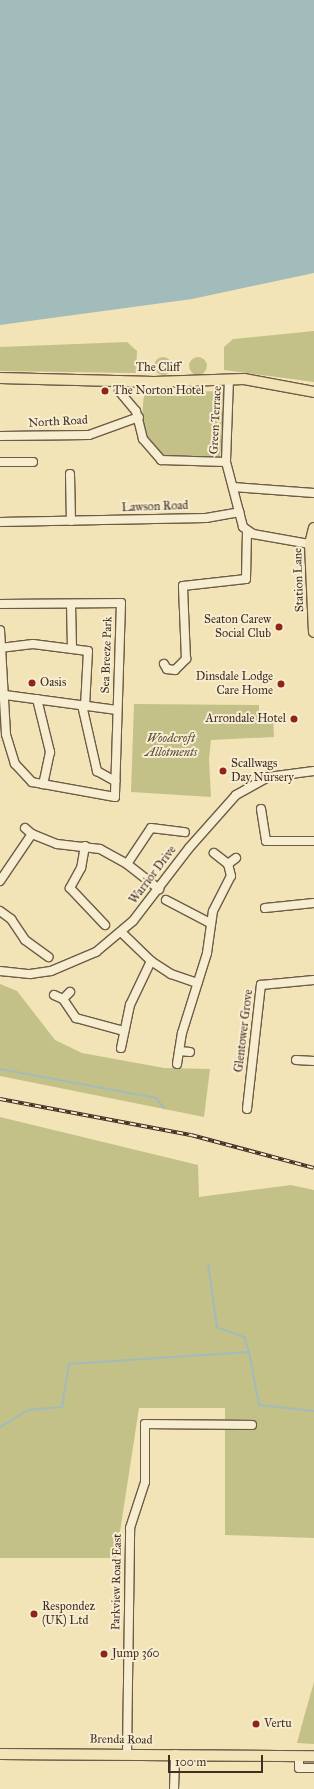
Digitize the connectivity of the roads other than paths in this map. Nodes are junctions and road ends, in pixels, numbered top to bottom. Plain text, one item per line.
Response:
1 (0, 378) edge
2 (120, 380) junction
3 (229, 380) junction
4 (314, 392) edge
5 (139, 417) junction
6 (0, 436) edge
7 (0, 462) edge
8 (33, 462) dead end
9 (226, 462) junction
10 (70, 474) dead end
11 (233, 487) junction
12 (314, 493) edge
13 (239, 512) junction
14 (71, 521) junction
15 (0, 522) edge
16 (314, 528) edge
17 (247, 531) junction
18 (310, 544) junction
19 (312, 599) edge
20 (0, 604) edge
21 (71, 604) junction
22 (0, 630) edge
23 (314, 632) edge
24 (1, 648) edge
25 (72, 649) junction
26 (164, 664) dead end
27 (4, 695) junction
28 (37, 699) junction
29 (84, 705) junction
30 (117, 710) junction
31 (3, 733) edge
32 (314, 771) edge
33 (115, 781) junction
34 (43, 784) junction
35 (261, 809) dead end
36 (25, 828) dead end
37 (185, 832) dead end
38 (32, 834) junction
39 (314, 841) edge
40 (85, 846) junction
41 (214, 853) dead end
42 (236, 858) dead end
43 (127, 864) junction
44 (228, 864) junction
45 (0, 881) edge
46 (159, 889) junction
47 (183, 897) dead end
48 (166, 900) dead end
49 (314, 903) edge
50 (179, 905) junction
51 (265, 908) dead end
52 (0, 911) edge
53 (210, 923) junction
54 (105, 925) dead end
55 (121, 932) junction
56 (38, 949) junction
57 (33, 957) dead end
58 (48, 957) dead end
59 (151, 961) junction
60 (0, 971) edge
61 (314, 980) edge
62 (197, 983) junction
63 (70, 992) dead end
64 (54, 995) dead end
65 (63, 999) junction
66 (124, 1031) junction
67 (121, 1048) dead end
68 (179, 1052) junction
69 (190, 1052) dead end
70 (296, 1060) dead end
71 (314, 1061) edge
72 (177, 1064) dead end
73 (247, 1109) dead end
74 (252, 1425) dead end
75 (0, 1754) edge
76 (127, 1754) junction
77 (174, 1754) junction
78 (299, 1756) junction
79 (314, 1756) edge
80 (314, 1768) edge
81 (174, 1789) edge

1 - 2 main road, The Cliff
2 - 3 main road, The Cliff
2 - 5 street
3 - 4 main road, The Cliff
3 - 9 street, Green Terrace
5 - 6 street, North Road
5 - 9 street
7 - 8 street
9 - 11 street, Green Terrace
10 - 14 street
11 - 12 street
11 - 13 street, Green Terrace
13 - 14 street, Lawson Road
13 - 17 street, Green Terrace
14 - 15 street, Lawson Road
16 - 18 main road, Station Lane
17 - 18 street
17 - 26 street
18 - 19 main road, Station Lane
19 - 23 main road, Station Lane
20 - 21 street, Sea Breeze Park
21 - 25 street
21 - 30 street, Sea Breeze Park
22 - 24 street, Sea Breeze Park
24 - 25 street, Sea Breeze Park
24 - 27 street, Sea Breeze Park
25 - 29 street, Sea Breeze Park
27 - 28 street, Sea Breeze Park
27 - 31 street, Sea Breeze Park
28 - 29 street, Sea Breeze Park
28 - 34 street
29 - 30 street, Sea Breeze Park
29 - 33 street, Sea Breeze Park
30 - 33 street, Sea Breeze Park
31 - 34 street, Sea Breeze Park
32 - 46 street, Warrior Drive
33 - 34 street, Sea Breeze Park
35 - 39 street
36 - 38 street
37 - 43 street
38 - 40 street
38 - 45 street
40 - 43 street
40 - 54 street
41 - 44 street
42 - 44 street
43 - 46 street
44 - 53 street
46 - 55 street, Warrior Drive
47 - 50 street
48 - 50 street
49 - 51 street
50 - 53 street
52 - 56 street
53 - 62 street
55 - 59 street
55 - 60 street, Warrior Drive
56 - 57 street
56 - 58 street
59 - 62 street
59 - 66 street
61 - 73 street, Glentower Grove
62 - 68 street
63 - 65 street
64 - 65 street
65 - 66 street
66 - 67 street
68 - 69 street
68 - 72 street
70 - 71 street
74 - 76 street, Parkview Road East
75 - 76 main road, Brenda Road
76 - 77 main road, Brenda Road
77 - 78 main road, Brenda Road
77 - 81 street
78 - 79 main road, Brenda Road
78 - 80 street

